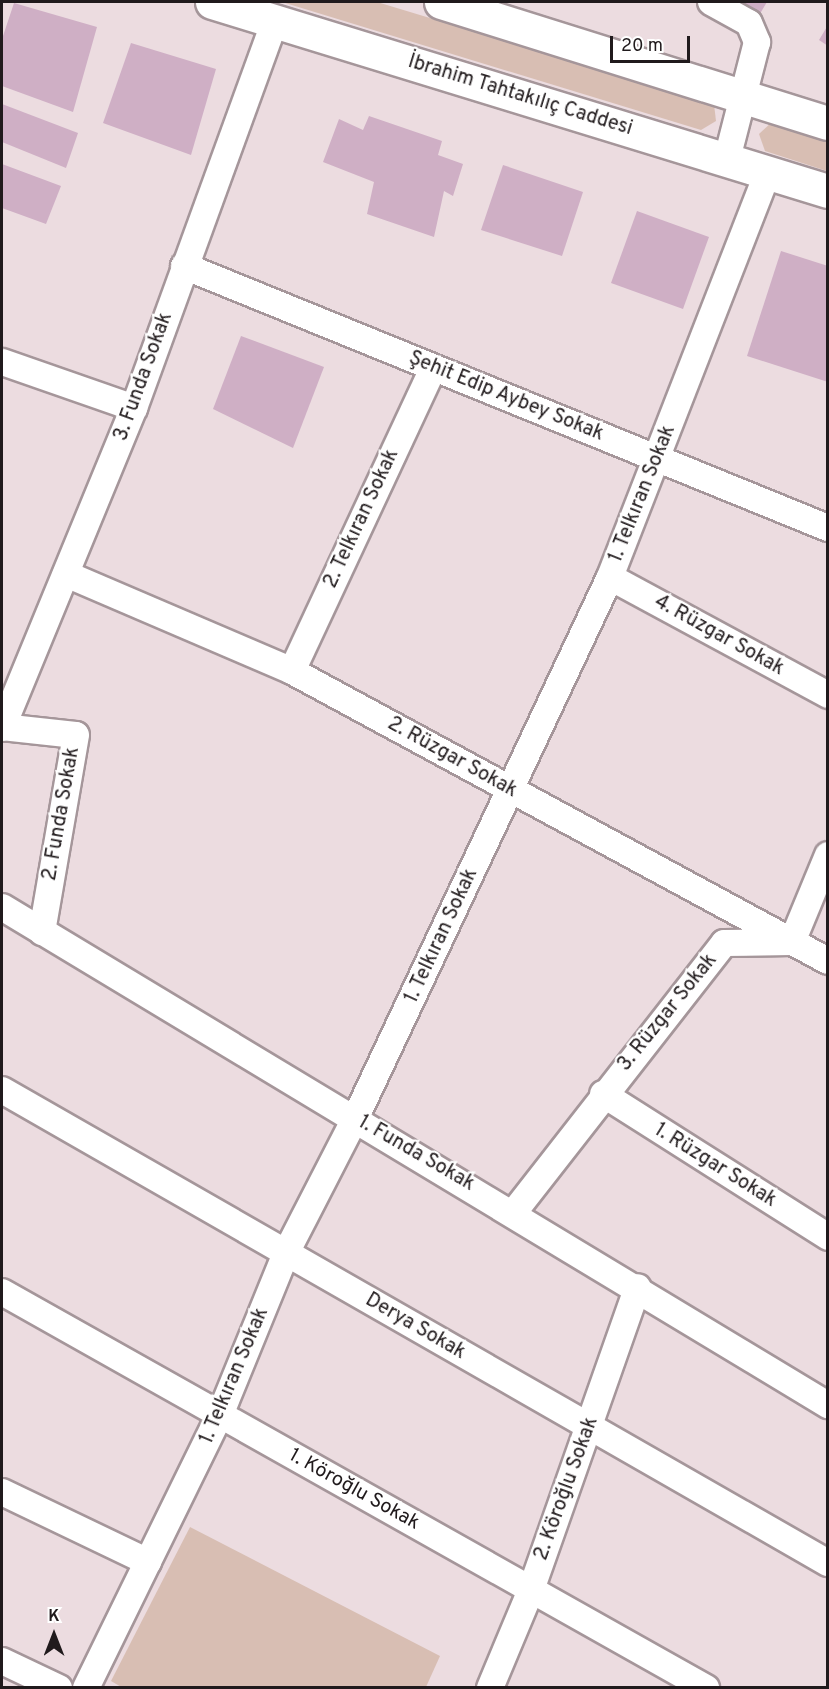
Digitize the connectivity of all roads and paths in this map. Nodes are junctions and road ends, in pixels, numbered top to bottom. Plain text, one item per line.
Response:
1 (212, 2) edge
2 (441, 2) edge
3 (711, 2) edge
4 (275, 21) junction
5 (742, 98) junction
6 (828, 123) edge
7 (727, 159) junction
8 (768, 172) junction
9 (828, 191) edge
10 (184, 266) junction
11 (2, 362) edge
12 (433, 368) junction
13 (134, 408) junction
14 (658, 459) junction
15 (828, 528) edge
16 (66, 574) junction
17 (610, 577) junction
18 (292, 671) junction
19 (828, 695) edge
20 (2, 727) edge
21 (512, 790) junction
22 (828, 855) edge
23 (2, 907) edge
24 (42, 932) junction
25 (792, 942) junction
26 (828, 961) edge
27 (2, 1090) edge
28 (603, 1094) junction
29 (355, 1119) junction
30 (514, 1212) junction
31 (828, 1237) edge
32 (286, 1253) junction
33 (638, 1287) junction
34 (2, 1292) edge
35 (828, 1405) edge
36 (220, 1415) junction
37 (590, 1427) junction
38 (2, 1492) edge
39 (148, 1562) junction
40 (828, 1563) edge
41 (531, 1590) junction
42 (2, 1661) edge
43 (59, 1688) edge
44 (86, 1688) edge
45 (490, 1688) edge
46 (706, 1688) edge

1 - 4 main road, İbrahim Tahtakılıç Caddesi
2 - 5 main road
3 - 5 street
4 - 7 main road, İbrahim Tahtakılıç Caddesi
4 - 10 street, 3. Funda Sokak
5 - 6 main road
5 - 7 street
7 - 8 main road, İbrahim Tahtakılıç Caddesi
8 - 9 main road, İbrahim Tahtakılıç Caddesi
8 - 14 street, 1. Telkıran Sokak
10 - 12 street, Şehit Edip Aybey Sokak
10 - 13 street, 3. Funda Sokak
11 - 13 street
12 - 14 street, Şehit Edip Aybey Sokak
12 - 18 street, 2. Telkıran Sokak
13 - 16 street, 3. Funda Sokak
14 - 15 street, Şehit Edip Aybey Sokak
14 - 17 street, 1. Telkıran Sokak
16 - 18 street, 2. Rüzgar Sokak
16 - 20 street, 3. Funda Sokak
17 - 19 street, 4. Rüzgar Sokak
17 - 21 street, 1. Telkıran Sokak
18 - 21 street, 2. Rüzgar Sokak
20 - 24 street, 2. Funda Sokak
21 - 25 street, 2. Rüzgar Sokak
21 - 29 street, 1. Telkıran Sokak
22 - 25 street
23 - 24 street, 1. Funda Sokak
24 - 29 street, 1. Funda Sokak
25 - 26 street, 2. Rüzgar Sokak
25 - 28 street, 3. Rüzgar Sokak
27 - 32 street, Derya Sokak
28 - 30 street, 3. Rüzgar Sokak
28 - 31 street, 1. Rüzgar Sokak
29 - 30 street, 1. Funda Sokak
29 - 32 street, 1. Telkıran Sokak
30 - 33 street, 1. Funda Sokak
32 - 36 street, 1. Telkıran Sokak
32 - 37 street, Derya Sokak
33 - 35 street, 1. Funda Sokak
33 - 37 street, 2. Köroğlu Sokak
34 - 36 street, 1. Köroğlu Sokak
36 - 39 street, 1. Telkıran Sokak
36 - 41 street, 1. Köroğlu Sokak
37 - 40 street, Derya Sokak
37 - 41 street, 2. Köroğlu Sokak
38 - 39 street
39 - 44 street, 1. Telkıran Sokak
41 - 45 street, 2. Köroğlu Sokak
41 - 46 street, 1. Köroğlu Sokak
42 - 43 street

